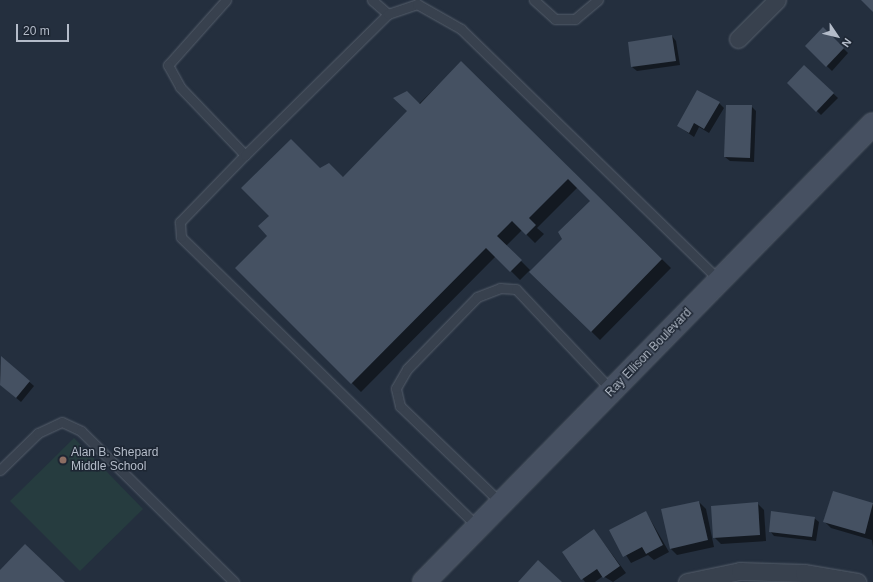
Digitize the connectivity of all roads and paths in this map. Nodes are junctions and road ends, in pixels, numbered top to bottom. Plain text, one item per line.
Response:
1 (226, 0) edge
2 (372, 0) edge
3 (534, 0) edge
4 (598, 0) edge
5 (776, 0) edge
6 (388, 14) junction
7 (738, 39) dead end
8 (873, 124) edge
9 (245, 155) junction
10 (720, 280) junction
11 (612, 390) junction
12 (0, 470) edge
13 (502, 503) junction
14 (478, 527) junction
15 (803, 578) edge
16 (234, 582) edge
17 (424, 582) edge
18 (687, 582) edge
19 (857, 582) edge

1 - 9 lane
2 - 6 lane
3 - 4 lane
5 - 7 street
6 - 9 lane
6 - 10 lane
8 - 10 main road, Ray Ellison Boulevard
9 - 14 lane
10 - 11 main road, Ray Ellison Boulevard
11 - 13 main road, Ray Ellison Boulevard
11 - 13 lane
12 - 16 lane
13 - 14 main road, Ray Ellison Boulevard
14 - 17 main road, Ray Ellison Boulevard
15 - 18 street
15 - 19 street

